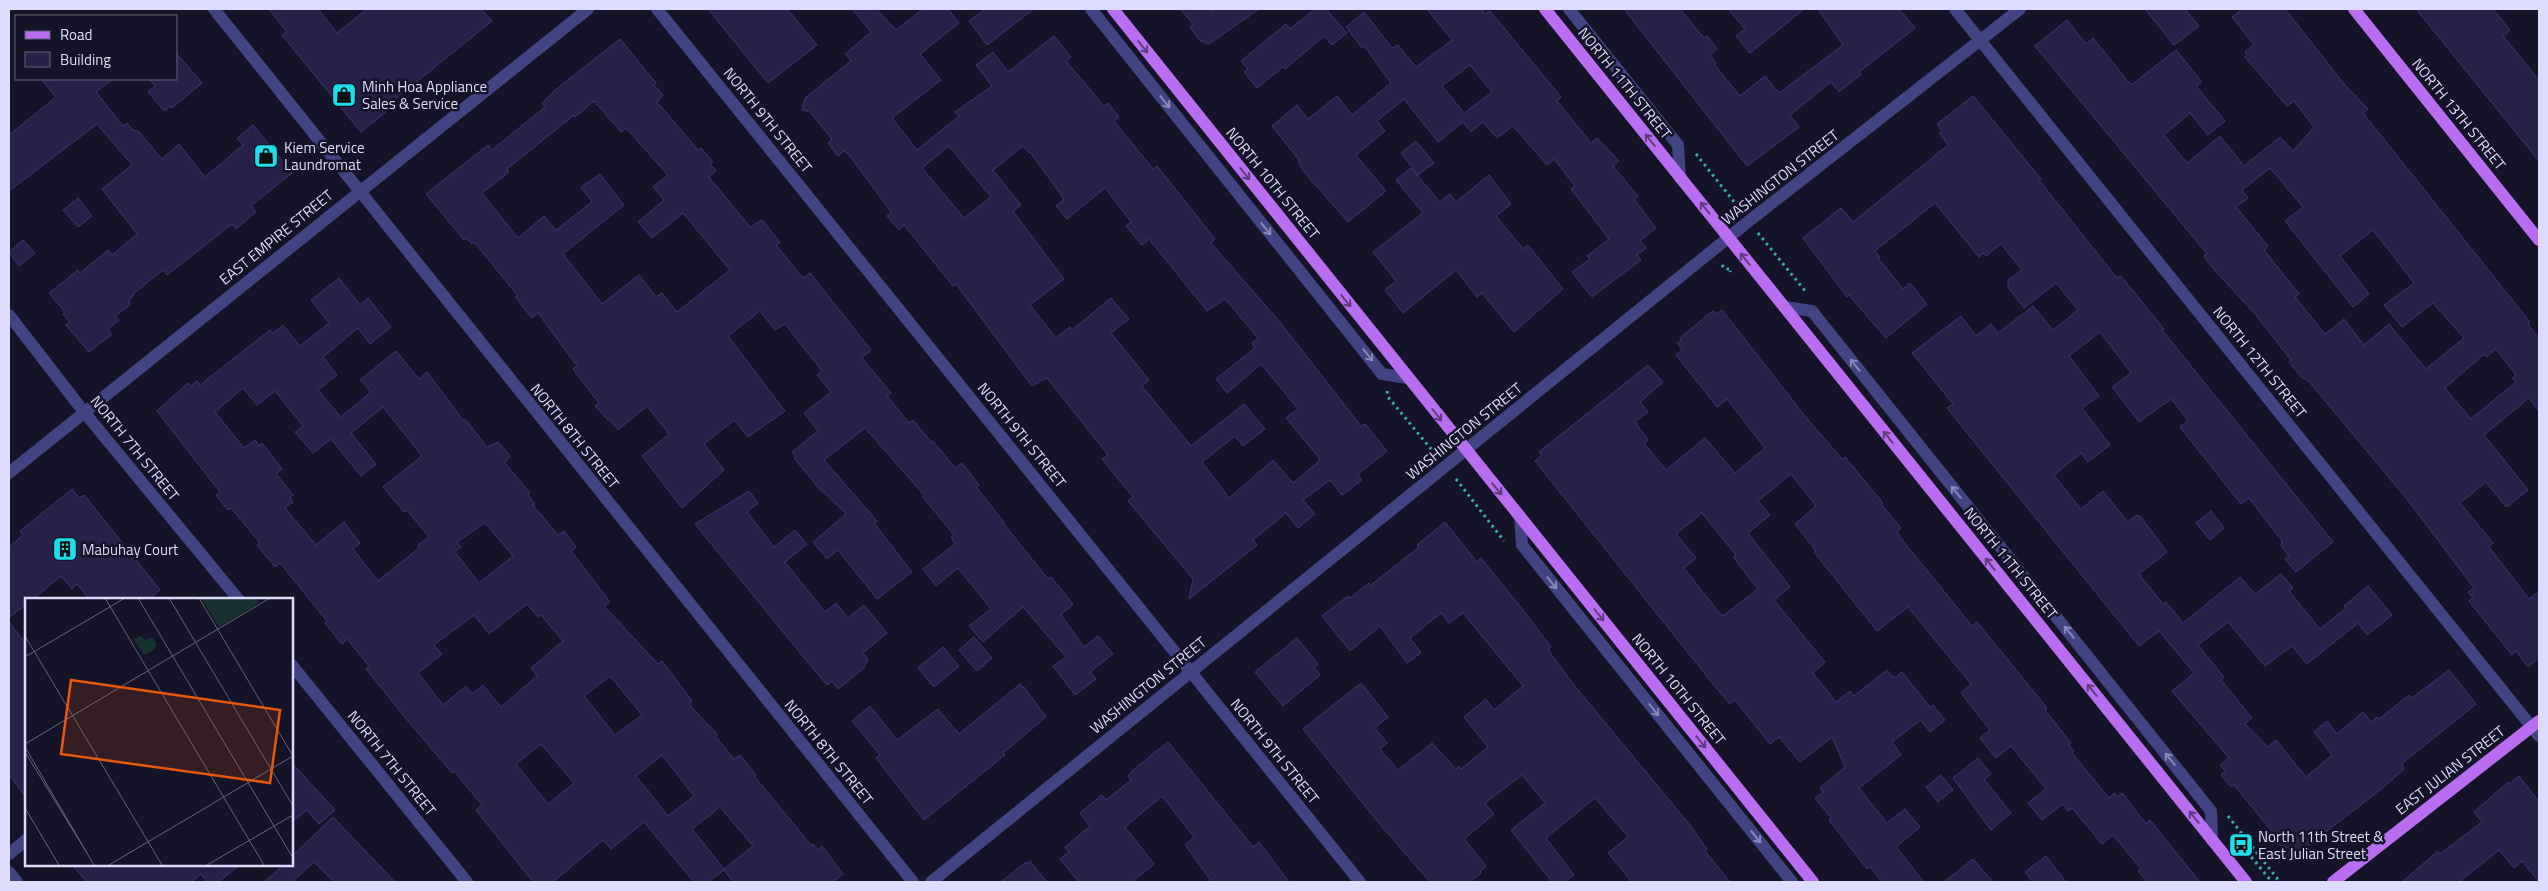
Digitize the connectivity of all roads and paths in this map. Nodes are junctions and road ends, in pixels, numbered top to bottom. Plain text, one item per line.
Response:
1 (214, 9) edge
2 (588, 9) edge
3 (657, 9) edge
4 (1091, 9) edge
5 (1113, 9) edge
6 (1545, 9) edge
7 (1569, 9) edge
8 (1955, 9) edge
9 (2020, 9) edge
10 (2354, 9) edge
11 (1980, 40) junction
12 (1678, 145) junction
13 (1680, 178) junction
14 (359, 191) junction
15 (1725, 191) dead end
16 (1729, 238) junction
17 (2539, 240) edge
18 (1768, 245) dead end
19 (1722, 265) dead end
20 (1730, 272) dead end
21 (1785, 308) junction
22 (1812, 311) junction
23 (9, 315) edge
24 (1382, 374) junction
25 (1408, 378) junction
26 (84, 412) junction
27 (1424, 440) dead end
28 (1466, 451) junction
29 (9, 473) edge
30 (1466, 492) dead end
31 (1520, 516) junction
32 (1522, 545) junction
33 (237, 598) edge
34 (292, 665) edge
35 (1192, 671) junction
36 (2537, 728) edge
37 (2212, 811) junction
38 (2212, 840) junction
39 (25, 841) edge
40 (2243, 847) dead end
41 (9, 854) edge
42 (9, 872) edge
43 (17, 882) edge
44 (467, 882) edge
45 (913, 882) edge
46 (931, 882) edge
47 (1360, 882) edge
48 (1792, 882) edge
49 (1813, 882) edge
50 (2246, 882) edge
51 (2272, 882) edge
52 (2280, 882) edge
53 (2333, 882) edge

1 - 14 street, NORTH 8TH STREET
2 - 14 street, EAST EMPIRE STREET
3 - 35 street, NORTH 9TH STREET
4 -> 24 street
5 -> 25 main road, NORTH 10TH STREET
13 -> 6 main road, NORTH 11TH STREET
7 - 12 street, NORTH 11TH STREET
8 - 11 street, NORTH 12TH STREET
9 - 11 street, WASHINGTON STREET
10 - 17 main road, NORTH 13TH STREET
11 - 16 street, WASHINGTON STREET
11 - 36 street, NORTH 12TH STREET
12 - 13 street, NORTH 11TH STREET
12 - 15 path, NORTH 11TH STREET
16 -> 13 main road, NORTH 11TH STREET
14 - 26 street, EAST EMPIRE STREET
14 - 45 street, NORTH 8TH STREET
21 -> 16 main road, NORTH 11TH STREET
16 - 28 street, WASHINGTON STREET
18 - 22 path
19 - 20 path
21 - 22 street
38 -> 21 main road, NORTH 11TH STREET
37 -> 22 street, NORTH 11TH STREET
23 - 26 street, NORTH 7TH STREET
24 - 25 street
24 - 27 path
25 -> 28 main road, NORTH 10TH STREET
26 - 29 street, EAST EMPIRE STREET
26 - 33 street, NORTH 7TH STREET
28 -> 31 main road, NORTH 10TH STREET
28 - 35 street, WASHINGTON STREET
30 - 32 path
31 - 32 street
31 -> 49 main road, NORTH 10TH STREET
32 -> 48 street
34 - 44 street, NORTH 7TH STREET
35 - 46 street, WASHINGTON STREET
35 - 47 street, NORTH 9TH STREET
36 - 53 main road, EAST JULIAN STREET
37 - 38 street
37 - 52 path
38 - 50 main road, NORTH 11TH STREET
39 - 41 street
40 - 51 path
42 - 43 street

